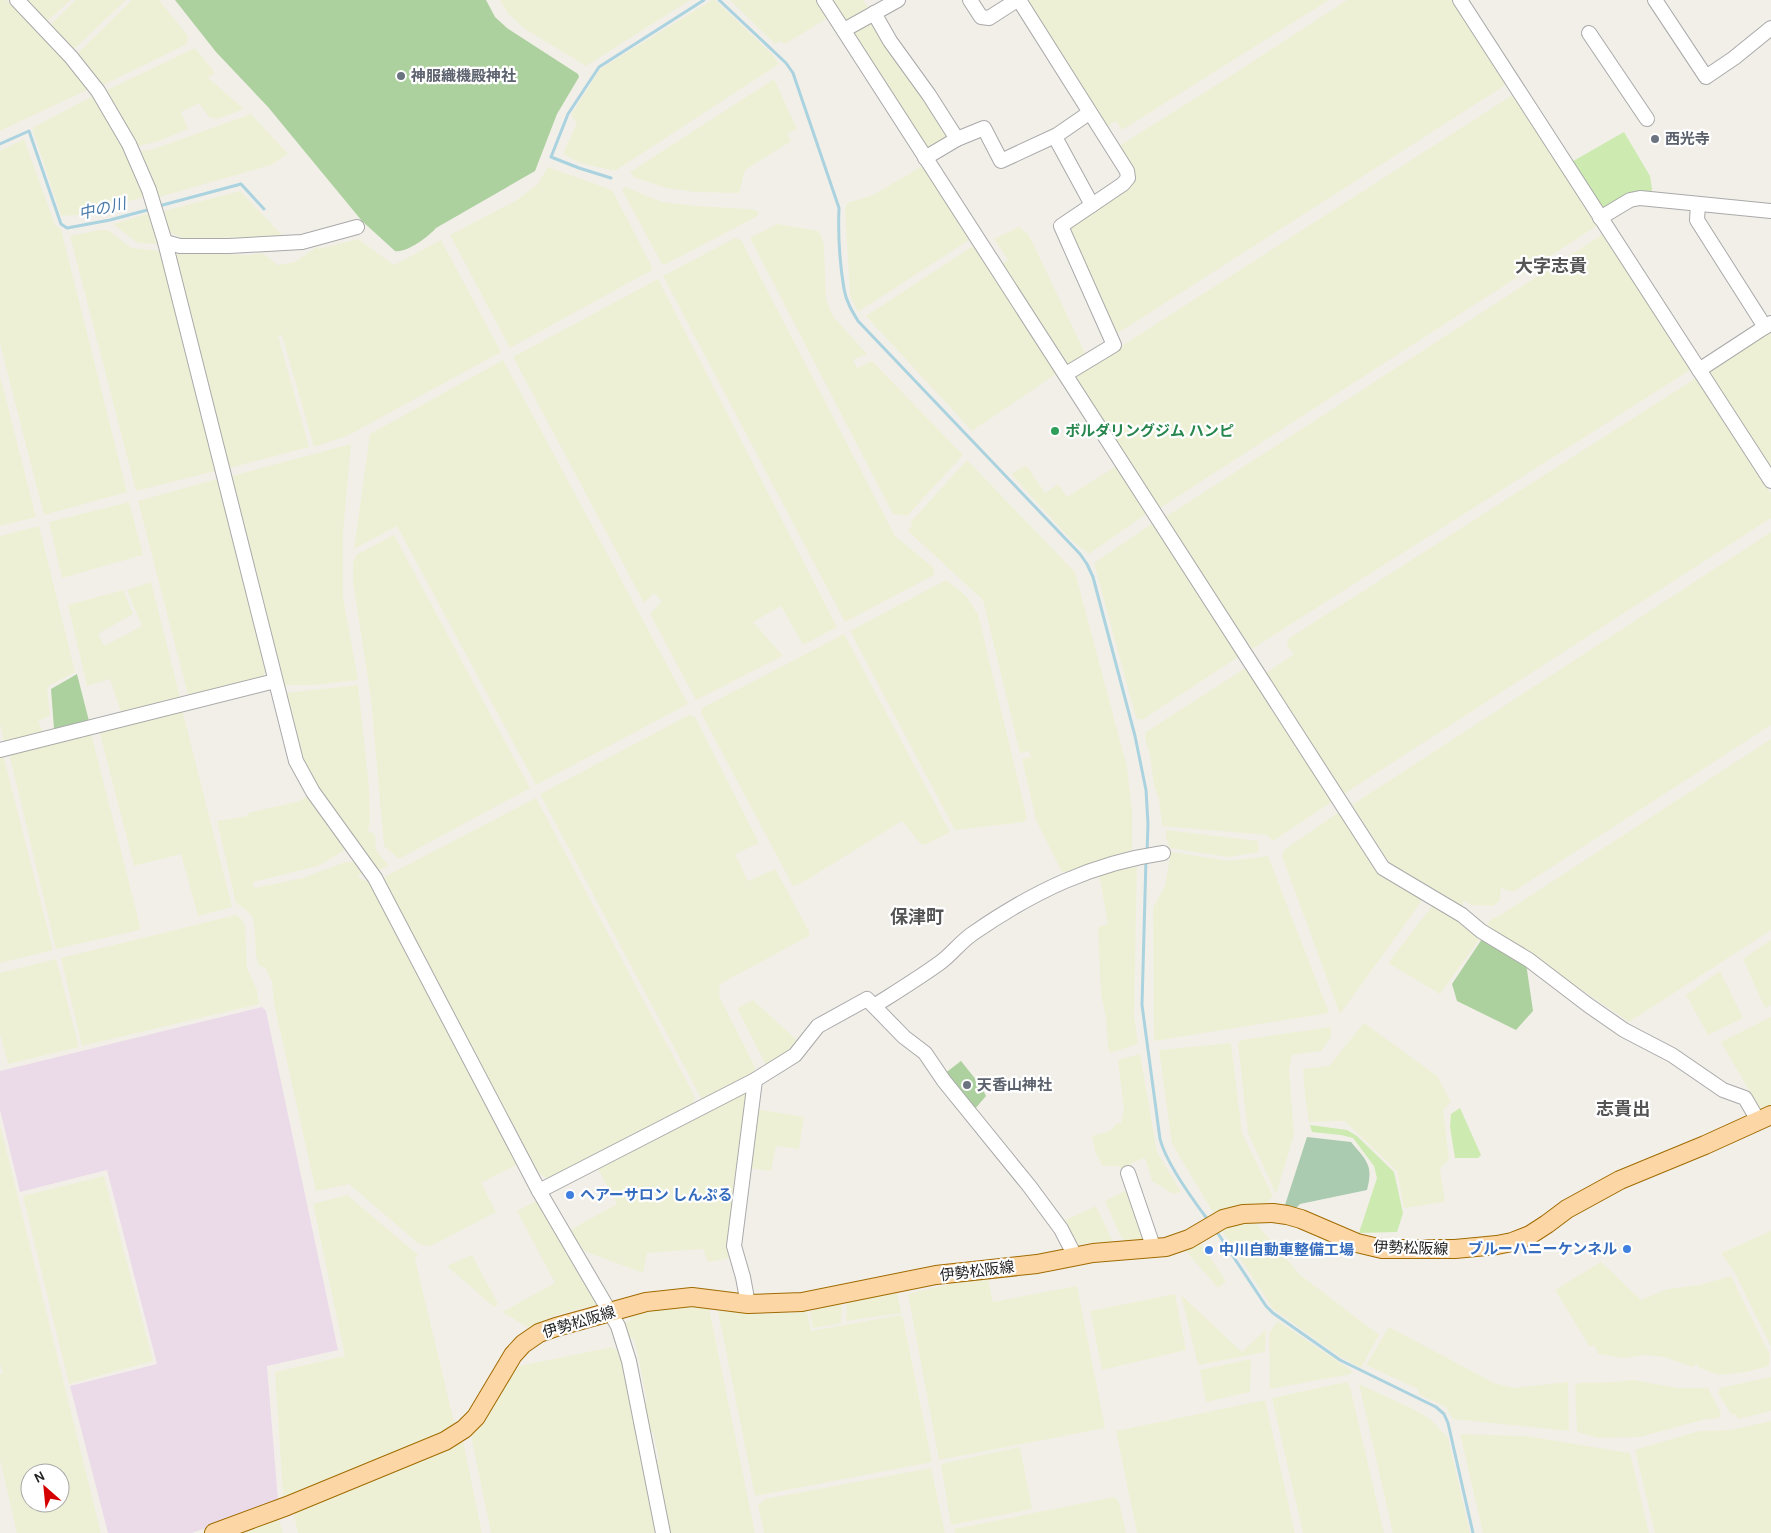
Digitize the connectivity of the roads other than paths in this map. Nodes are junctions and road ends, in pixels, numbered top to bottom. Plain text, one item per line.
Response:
1 (17, 0) edge
2 (824, 0) edge
3 (898, 0) edge
4 (970, 0) edge
5 (1018, 0) edge
6 (1460, 0) edge
7 (1655, 0) edge
8 (874, 13) junction
9 (1771, 28) edge
10 (844, 30) junction
11 (1590, 33) dead end
12 (1089, 112) junction
13 (1647, 119) dead end
14 (1055, 137) junction
15 (957, 139) junction
16 (925, 158) junction
17 (1698, 204) junction
18 (1092, 205) junction
19 (1771, 211) edge
20 (1600, 218) junction
21 (358, 227) dead end
22 (165, 242) junction
23 (1768, 325) edge
24 (1699, 370) junction
25 (1066, 374) junction
26 (1771, 481) edge
27 (275, 681) junction
28 (0, 750) edge
29 (1152, 855) dead end
30 (874, 1006) junction
31 (756, 1080) junction
32 (1765, 1119) edge
33 (1128, 1173) dead end
34 (539, 1191) junction
35 (1154, 1249) junction
36 (1075, 1256) junction
37 (748, 1304) junction
38 (611, 1311) junction
39 (214, 1533) edge
40 (663, 1533) edge

1 - 22 street
2 - 10 street
3 - 8 street
4 - 5 street
5 - 12 street
6 - 20 street
7 - 9 street
8 - 10 street
8 - 15 street
10 - 16 street
11 - 13 street
12 - 14 street
12 - 18 street
14 - 15 street
14 - 18 street
15 - 16 street
16 - 25 street
17 - 19 street
17 - 20 street
17 - 23 street
18 - 25 street
20 - 24 street
21 - 22 street
22 - 27 street
23 - 24 street
24 - 26 street
25 - 32 street
27 - 28 street
27 - 34 street
29 - 30 street
30 - 31 street
30 - 36 street
31 - 34 street
31 - 37 street
32 - 35 main road, 伊勢松阪線
33 - 35 street
34 - 38 street
35 - 36 main road, 伊勢松阪線
36 - 37 main road, 伊勢松阪線
37 - 38 main road, 伊勢松阪線
38 - 39 main road, 伊勢松阪線
38 - 40 street

